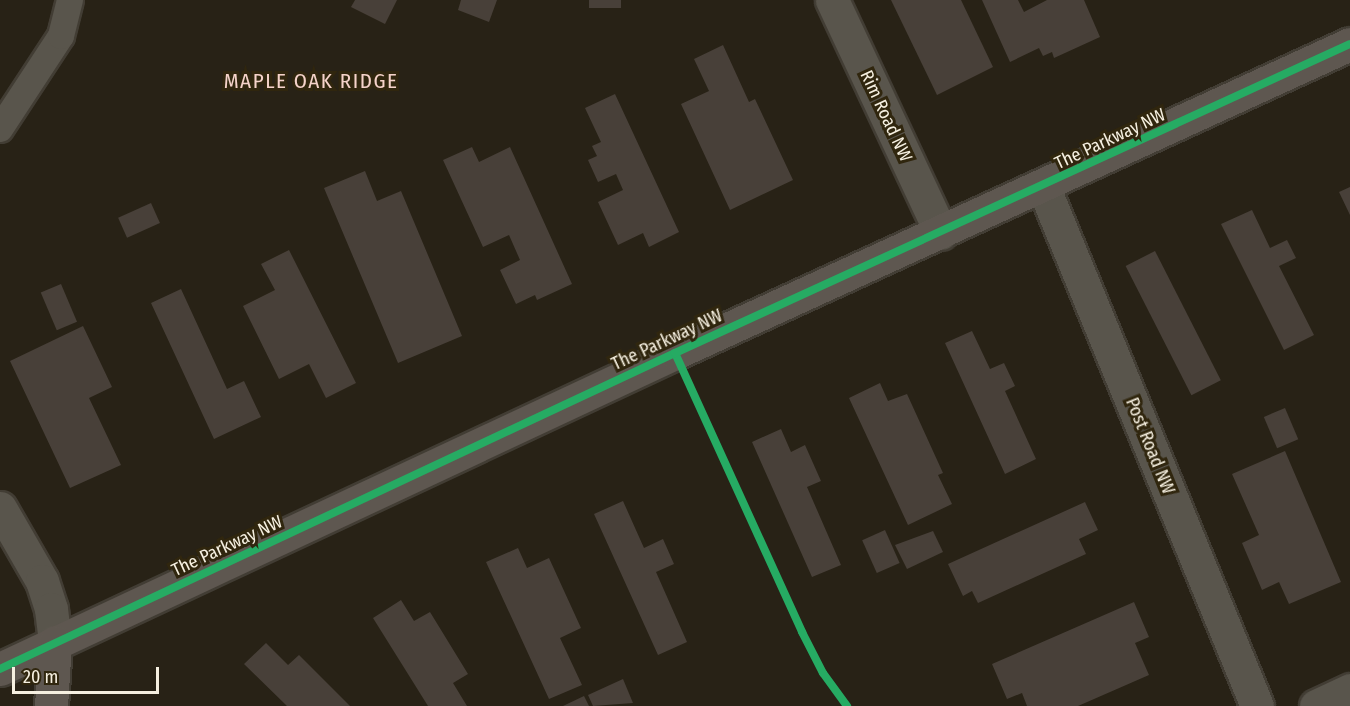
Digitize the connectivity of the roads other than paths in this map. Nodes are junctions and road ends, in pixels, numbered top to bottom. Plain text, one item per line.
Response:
1 (70, 0) edge
2 (832, 0) edge
3 (1350, 45) edge
4 (0, 129) edge
5 (1043, 186) junction
6 (941, 233) junction
7 (0, 508) edge
8 (55, 642) junction
9 (0, 669) edge
10 (1350, 690) edge
11 (51, 706) edge
12 (1257, 706) edge
13 (1316, 706) edge

1 - 4 lane
2 - 6 street, Rim Road NW
3 - 5 street, The Parkway NW
5 - 6 street, The Parkway NW
5 - 12 street, Post Road NW
6 - 8 street, The Parkway NW
7 - 8 street
8 - 9 street, The Parkway NW
8 - 11 street
10 - 13 street

